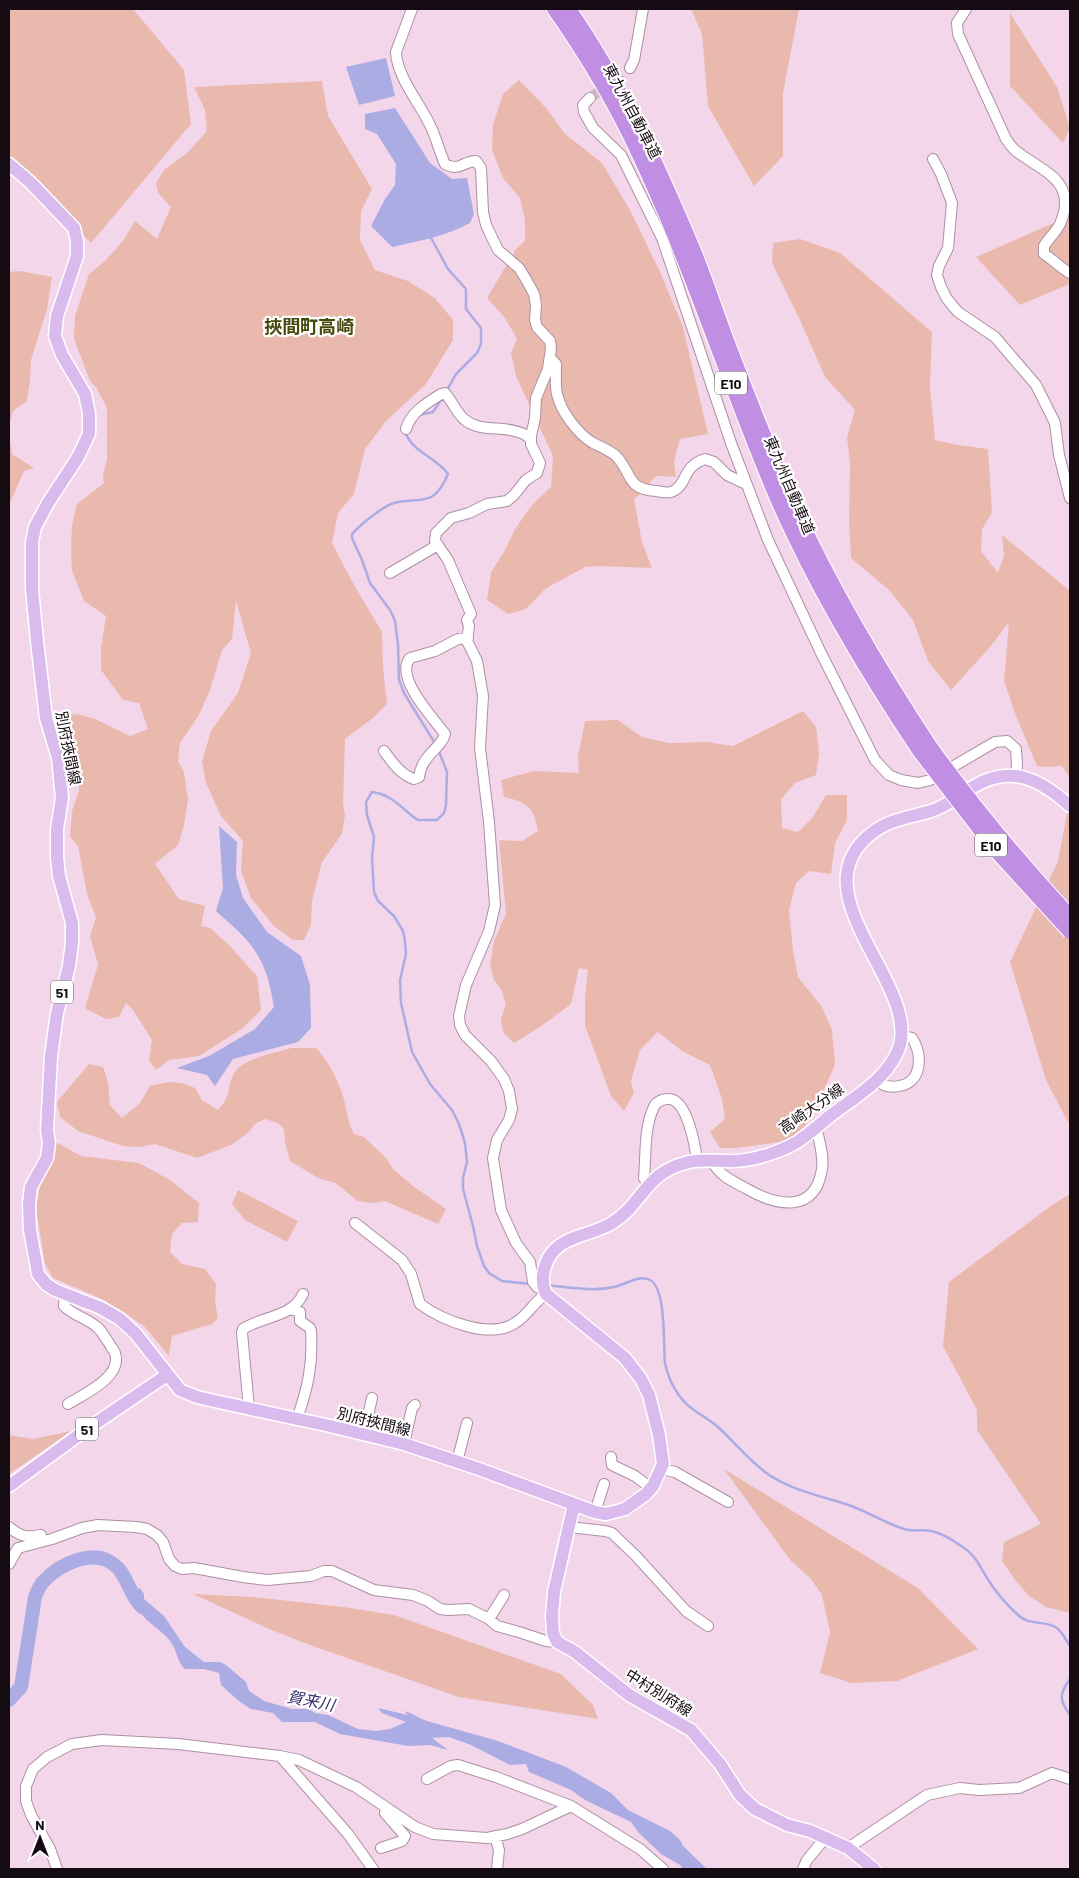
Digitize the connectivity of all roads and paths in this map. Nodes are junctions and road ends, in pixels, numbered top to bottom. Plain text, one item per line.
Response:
1 (412, 9) edge
2 (554, 9) edge
3 (569, 9) edge
4 (643, 9) edge
5 (966, 9) edge
6 (630, 68) tunnel mouth
7 (590, 98) dead end
8 (932, 159) dead end
9 (9, 164) edge
10 (1070, 273) edge
11 (550, 358) junction
12 (406, 429) dead end
13 (531, 440) junction
14 (746, 484) junction
15 (1070, 498) edge
16 (438, 545) junction
17 (390, 572) dead end
18 (468, 638) junction
19 (925, 749) junction
20 (384, 751) dead end
21 (1016, 776) junction
22 (1070, 806) edge
23 (1070, 916) edge
24 (1070, 932) edge
25 (901, 1036) junction
26 (876, 1080) junction
27 (816, 1127) junction
28 (697, 1160) junction
29 (712, 1161) junction
30 (648, 1184) junction
31 (355, 1223) dead end
32 (545, 1291) junction
33 (65, 1294) junction
34 (302, 1294) dead end
35 (290, 1309) junction
36 (168, 1375) junction
37 (372, 1398) dead end
38 (68, 1404) dead end
39 (415, 1405) dead end
40 (249, 1408) junction
41 (297, 1419) junction
42 (467, 1423) dead end
43 (364, 1434) junction
44 (404, 1444) junction
45 (611, 1457) dead end
46 (457, 1462) junction
47 (661, 1469) junction
48 (604, 1484) dead end
49 (9, 1486) edge
50 (651, 1488) junction
51 (728, 1502) dead end
52 (574, 1504) junction
53 (595, 1512) junction
54 (9, 1527) edge
55 (569, 1527) junction
56 (66, 1533) junction
57 (9, 1564) edge
58 (504, 1595) dead end
59 (489, 1619) junction
60 (708, 1626) dead end
61 (557, 1642) junction
62 (280, 1756) junction
63 (427, 1779) dead end
64 (1070, 1779) edge
65 (571, 1806) junction
66 (387, 1808) junction
67 (495, 1836) junction
68 (826, 1837) junction
69 (382, 1848) dead end
70 (848, 1848) junction
71 (56, 1869) edge
72 (373, 1869) edge
73 (497, 1869) edge
74 (663, 1869) edge
75 (803, 1869) edge
76 (874, 1869) edge

1 - 11 street
2 - 19 highway, 東九州自動車道 / E10
3 - 19 highway, 東九州自動車道 / E10
4 - 6 street
5 - 10 street
7 - 14 street
8 - 15 street
9 - 33 main road, 別府挾間線 / 51
11 - 13 street
11 - 14 street
12 - 13 street
13 - 16 street
14 - 21 street
16 - 17 street
16 - 18 street
18 - 20 street
18 - 32 street
19 - 23 highway, 東九州自動車道 / E10, bridge
19 - 24 highway, 東九州自動車道 / E10, bridge
21 - 22 main road, 高崎大分線
21 - 25 main road, 高崎大分線
25 - 26 main road, 高崎大分線
25 - 26 street
26 - 27 main road, 高崎大分線
27 - 29 main road, 高崎大分線
27 - 29 street
28 - 29 main road, 高崎大分線
28 - 30 main road, 高崎大分線
28 - 30 street
30 - 32 main road, 高崎大分線
31 - 32 street
32 - 47 main road
33 - 36 main road, 別府挾間線 / 51
33 - 38 street
34 - 35 street
35 - 40 street
35 - 41 street
36 - 40 main road, 別府挾間線 / 51
36 - 49 main road, 51
37 - 43 street
39 - 44 street
40 - 41 main road, 別府挾間線 / 51
41 - 43 main road, 別府挾間線 / 51
42 - 46 street
43 - 44 main road, 別府挾間線 / 51
44 - 46 main road, 別府挾間線 / 51
45 - 50 street
46 - 52 main road, 別府挾間線 / 51
47 - 50 main road
47 - 51 street
48 - 53 street
50 - 53 main road
52 - 53 main road
52 - 55 main road
54 - 56 street
55 - 60 street
55 - 61 main road
56 - 57 street
56 - 59 street
58 - 59 street
59 - 61 street
61 - 68 main road, 中村別府線
62 - 66 street
62 - 71 street
62 - 72 street
63 - 65 street
64 - 70 street
65 - 67 street
65 - 74 street
66 - 67 street
66 - 69 street
67 - 73 street
68 - 70 main road, 中村別府線
68 - 75 street
70 - 76 main road, 中村別府線

